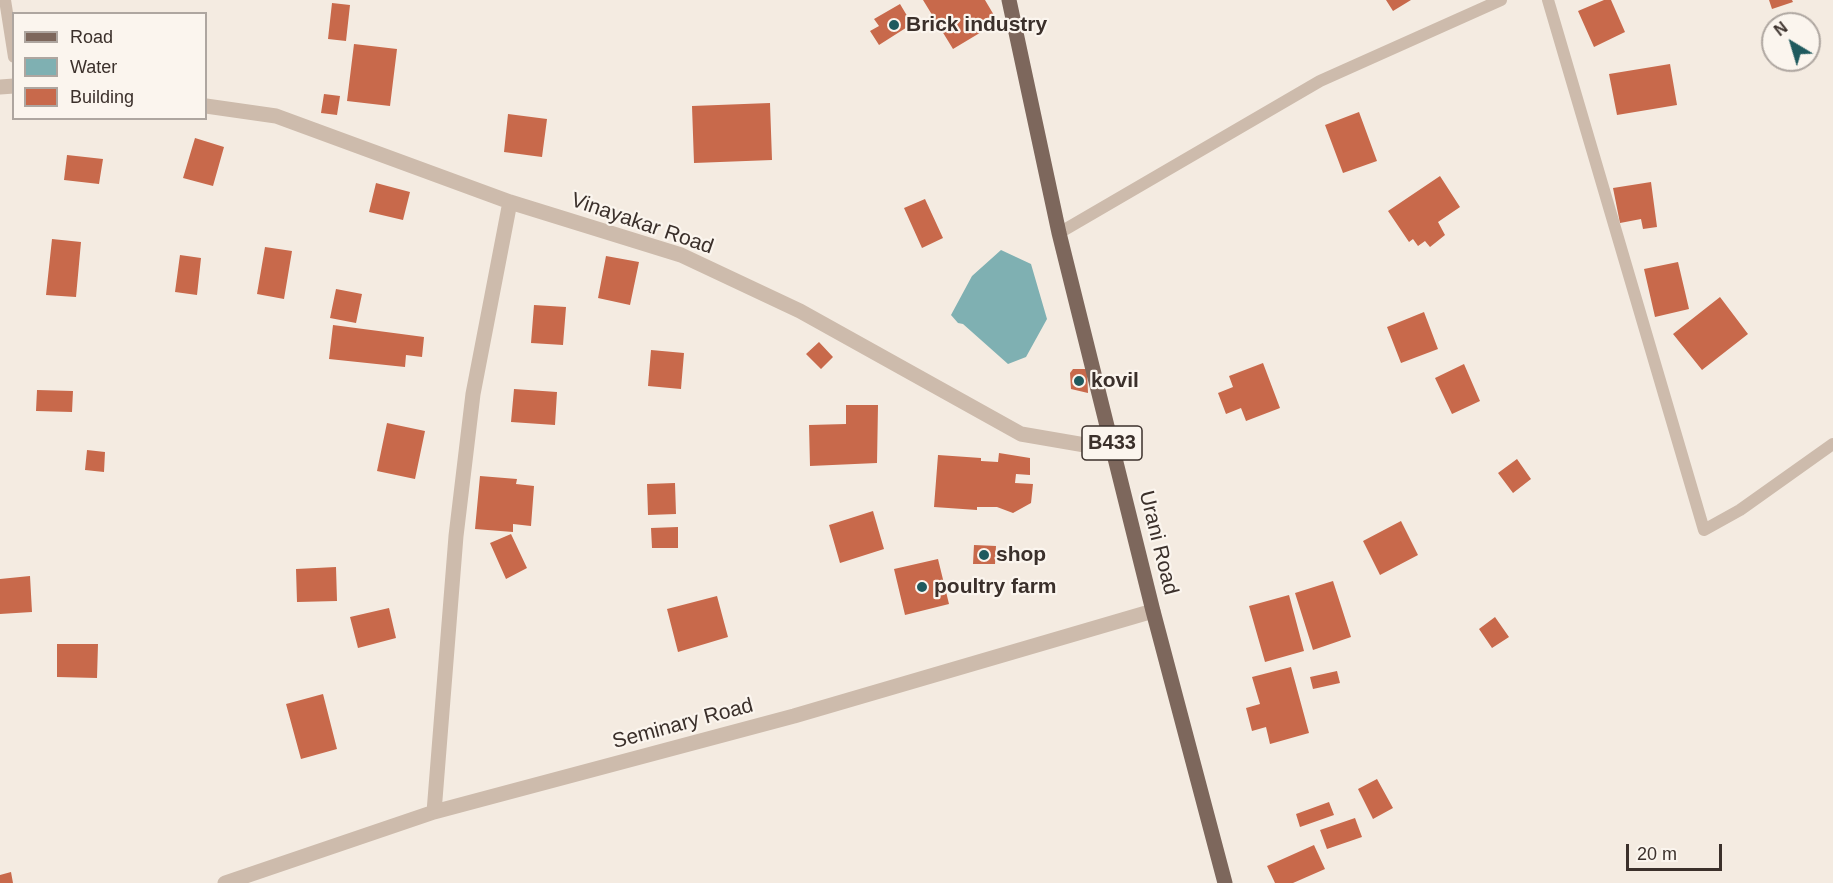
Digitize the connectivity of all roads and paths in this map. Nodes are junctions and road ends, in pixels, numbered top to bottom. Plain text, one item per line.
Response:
1 (5, 0) edge
2 (1009, 0) edge
3 (1501, 0) edge
4 (1548, 0) edge
5 (12, 44) edge
6 (207, 106) edge
7 (510, 202) junction
8 (1059, 233) junction
9 (1833, 444) edge
10 (1114, 450) junction
11 (1153, 611) junction
12 (434, 812) junction
13 (225, 883) edge
14 (1225, 883) edge

1 - 5 lane
2 - 8 main road, Urani Road / B433
3 - 8 lane
4 - 9 lane
6 - 7 street, Vinayakar Road
7 - 10 street, Vinayakar Road
7 - 12 street
8 - 10 main road, Urani Road / B433
10 - 11 main road, Urani Road / B433
11 - 12 street, Seminary Road
11 - 14 main road, Urani Road / B433
12 - 13 street, Seminary Road

